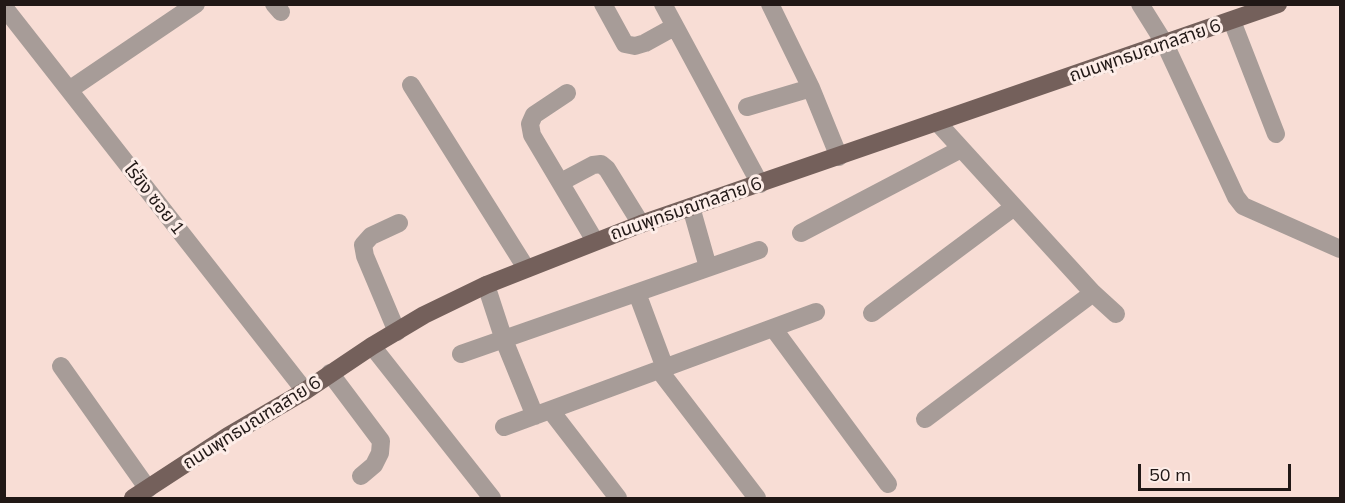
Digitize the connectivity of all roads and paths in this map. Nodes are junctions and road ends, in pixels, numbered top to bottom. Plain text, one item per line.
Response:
1 (196, 4) edge
2 (603, 4) edge
3 (663, 4) edge
4 (770, 4) edge
5 (1140, 4) edge
6 (1278, 4) edge
7 (4, 7) edge
8 (1232, 21) junction
9 (674, 27) junction
10 (1165, 44) junction
11 (411, 85) dead end
12 (811, 88) junction
13 (69, 90) junction
14 (567, 93) dead end
15 (747, 107) dead end
16 (937, 122) junction
17 (1276, 134) dead end
18 (960, 149) junction
19 (839, 157) junction
20 (561, 182) junction
21 (760, 184) junction
22 (692, 207) junction
23 (1014, 207) junction
24 (399, 224) dead end
25 (641, 224) junction
26 (801, 233) dead end
27 (595, 241) junction
28 (1341, 249) edge
29 (759, 250) dead end
30 (708, 267) junction
31 (526, 268) junction
32 (486, 285) junction
33 (637, 292) junction
34 (1094, 292) junction
35 (816, 312) dead end
36 (872, 313) dead end
37 (1116, 314) dead end
38 (773, 328) junction
39 (397, 332) junction
40 (504, 339) junction
41 (372, 346) junction
42 (461, 354) dead end
43 (61, 366) dead end
44 (662, 369) junction
45 (330, 373) junction
46 (305, 391) junction
47 (543, 414) junction
48 (926, 419) dead end
49 (504, 427) dead end
50 (361, 476) dead end
51 (888, 484) dead end
52 (141, 494) edge
53 (492, 498) edge
54 (618, 498) edge
55 (757, 498) edge

1 - 13 street
2 - 9 street
3 - 9 street
4 - 12 street
5 - 10 street
6 - 8 main road, ถนนพุทธมณฑลสาย 6
7 - 13 street, ไร่ขิง ซอย 1
8 - 10 main road, ถนนพุทธมณฑลสาย 6
8 - 17 street
9 - 21 street
10 - 16 main road, ถนนพุทธมณฑลสาย 6
10 - 28 street
11 - 31 street
12 - 15 street
12 - 19 street
13 - 46 street, ไร่ขิง ซอย 1
14 - 20 street
16 - 18 street
16 - 19 main road, ถนนพุทธมณฑลสาย 6
18 - 23 street
18 - 26 street
19 - 21 main road, ถนนพุทธมณฑลสาย 6
20 - 25 street
20 - 27 street
21 - 22 main road, ถนนพุทธมณฑลสาย 6
22 - 25 main road, ถนนพุทธมณฑลสาย 6
22 - 30 street
23 - 34 street
23 - 36 street
24 - 39 street
25 - 27 main road, ถนนพุทธมณฑลสาย 6
27 - 31 main road, ถนนพุทธมณฑลสาย 6
29 - 30 street
30 - 33 street
31 - 32 main road, ถนนพุทธมณฑลสาย 6
32 - 39 main road, ถนนพุทธมณฑลสาย 6
32 - 40 street
33 - 40 street
33 - 44 street
34 - 37 street
34 - 48 street
35 - 38 street
38 - 44 street
38 - 51 street
39 - 41 main road, ถนนพุทธมณฑลสาย 6
40 - 42 street
40 - 47 street
41 - 45 main road, ถนนพุทธมณฑลสาย 6
41 - 53 street
43 - 52 street
44 - 47 street
44 - 55 street
45 - 46 main road, ถนนพุทธมณฑลสาย 6
45 - 50 street
46 - 52 main road, ถนนพุทธมณฑลสาย 6
47 - 49 street
47 - 54 street

